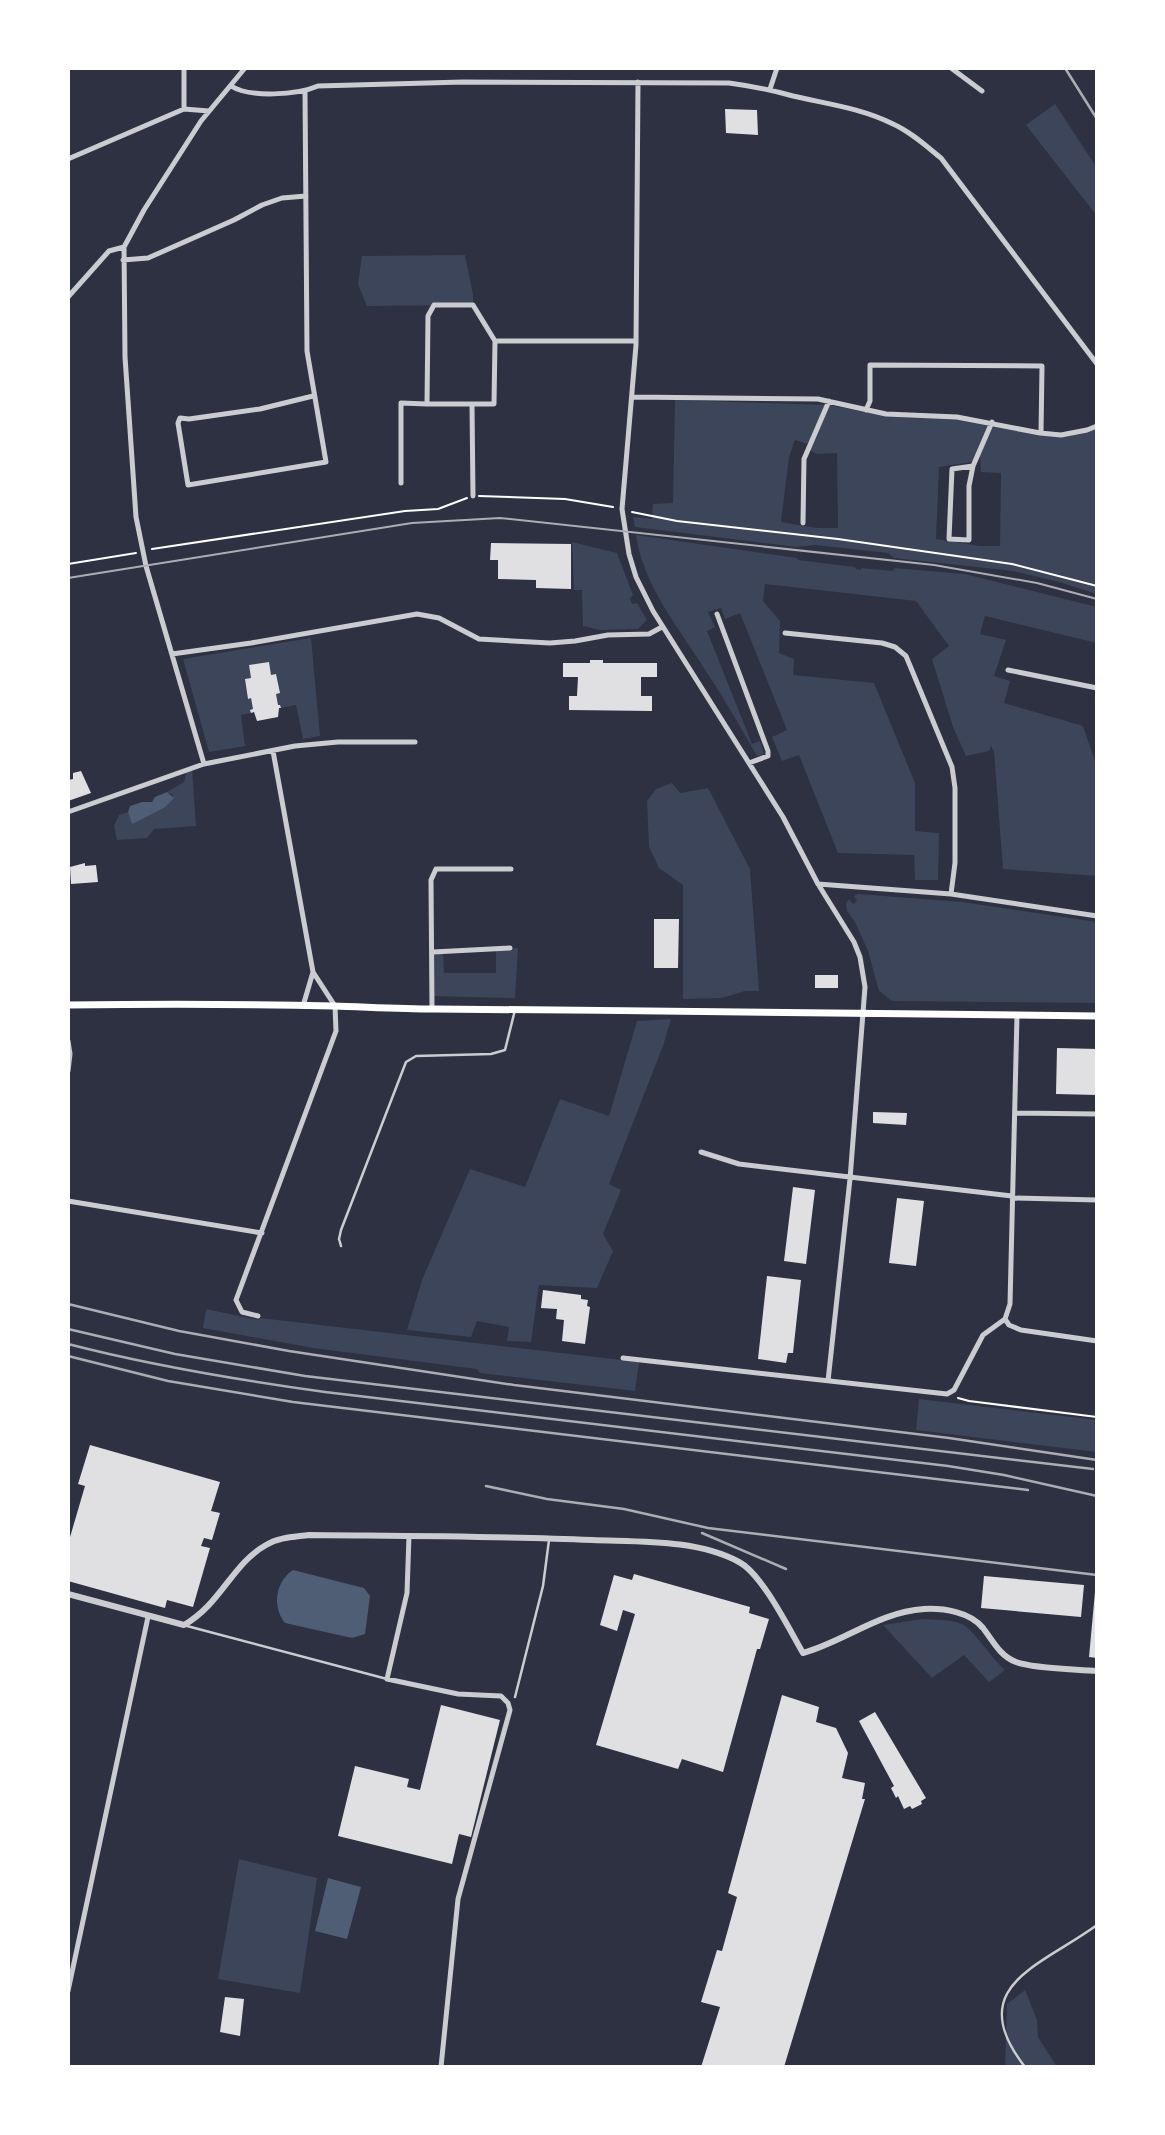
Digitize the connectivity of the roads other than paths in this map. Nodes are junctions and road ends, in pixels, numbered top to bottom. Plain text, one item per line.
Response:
1 (184, 68) edge
2 (245, 68) edge
3 (776, 68) edge
4 (951, 68) edge
5 (638, 82) junction
6 (231, 86) junction
7 (770, 89) junction
8 (982, 91) dead end
9 (305, 92) junction
10 (184, 109) junction
11 (209, 111) junction
12 (68, 159) edge
13 (306, 196) junction
14 (124, 247) junction
15 (123, 260) junction
16 (68, 297) edge
17 (495, 341) junction
18 (636, 341) junction
19 (1097, 364) edge
20 (313, 396) junction
21 (633, 397) junction
22 (829, 401) junction
23 (427, 404) junction
24 (472, 405) junction
25 (866, 410) junction
26 (992, 422) junction
27 (1097, 426) edge
28 (1041, 433) junction
29 (972, 466) junction
30 (401, 483) dead end
31 (473, 496) road end
32 (803, 523) dead end
33 (717, 614) dead end
34 (662, 627) junction
35 (785, 633) dead end
36 (172, 654) junction
37 (1008, 670) dead end
38 (1097, 688) edge
39 (415, 742) dead end
40 (273, 751) junction
41 (749, 762) junction
42 (204, 764) junction
43 (68, 812) edge
44 (511, 869) dead end
45 (818, 884) junction
46 (951, 894) junction
47 (1097, 916) edge
48 (510, 948) dead end
49 (433, 952) junction
50 (313, 972) junction
51 (68, 1005) edge
52 (303, 1006) junction
53 (335, 1006) junction
54 (432, 1009) junction
55 (514, 1010) junction
56 (863, 1012) junction
57 (1017, 1015) junction
58 (1097, 1016) edge
59 (68, 1041) edge
60 (68, 1071) edge
61 (1016, 1113) junction
62 (1097, 1115) edge
63 (701, 1152) dead end
64 (850, 1178) junction
65 (1012, 1197) junction
66 (1097, 1200) edge
67 (68, 1201) edge
68 (262, 1233) junction
69 (341, 1246) dead end
70 (258, 1316) dead end
71 (1005, 1319) junction
72 (1097, 1341) edge
73 (623, 1358) dead end
74 (828, 1381) junction
75 (409, 1536) junction
76 (549, 1538) junction
77 (68, 1594) edge
78 (148, 1617) junction
79 (184, 1625) junction
80 (1097, 1671) edge
81 (387, 1679) junction
82 (515, 1697) dead end
83 (1097, 1925) edge
84 (68, 1991) edge
85 (441, 2067) edge
86 (1025, 2067) edge

1 - 10 street
2 - 6 street
3 - 7 street
4 - 8 street
5 - 7 street
5 - 9 street
5 - 18 street
6 - 9 street
6 - 11 street
7 - 19 street
9 - 13 street
10 - 11 street
10 - 12 street
11 - 14 street
13 - 15 street
13 - 20 street
14 - 15 street
14 - 16 street
15 - 36 street
17 - 18 street
17 - 23 street
17 - 24 street
18 - 21 street
20 - 20 street
21 - 22 street
21 - 34 street
22 - 25 street
22 - 32 street
23 - 24 street
23 - 30 street
24 - 31 street
25 - 26 street
25 - 28 street
26 - 28 street
26 - 29 street
27 - 28 street
29 - 29 street
33 - 41 street
34 - 36 street
34 - 41 street
35 - 46 street
36 - 42 street
37 - 38 street
39 - 40 street
40 - 42 street
40 - 50 street
41 - 45 street
42 - 43 street
44 - 49 street
45 - 46 street
45 - 56 street
46 - 47 street
48 - 49 street
49 - 54 street
50 - 52 street
50 - 53 street
51 - 52 main road
52 - 53 main road
53 - 54 main road
53 - 68 street
54 - 55 main road
55 - 56 main road
55 - 69 lane
56 - 57 main road
56 - 64 street
57 - 58 main road
57 - 61 street
59 - 60 street
61 - 62 street
61 - 65 street
63 - 64 street
64 - 65 street
64 - 74 street
65 - 66 street
65 - 71 street
67 - 68 street
68 - 70 street
71 - 72 street
71 - 74 street
73 - 74 street
75 - 76 street
75 - 79 street
75 - 81 street
76 - 80 street
76 - 82 lane
77 - 78 street
78 - 79 street
78 - 84 street
79 - 81 lane
81 - 85 street
83 - 86 lane

